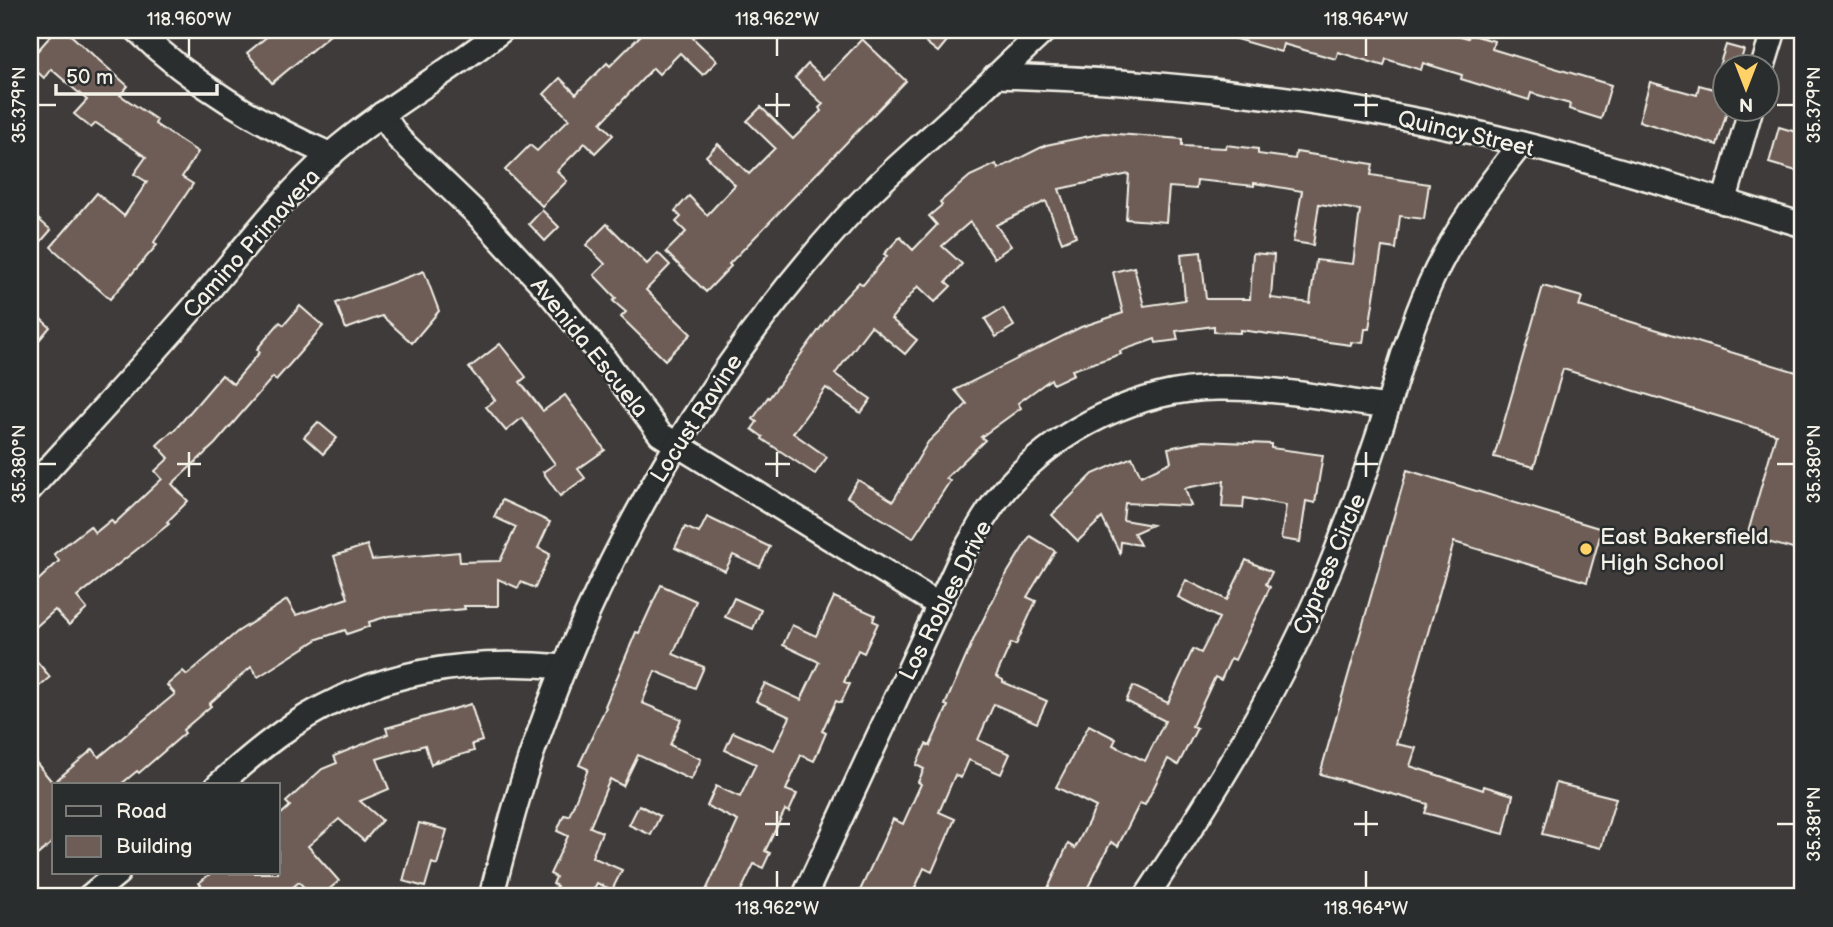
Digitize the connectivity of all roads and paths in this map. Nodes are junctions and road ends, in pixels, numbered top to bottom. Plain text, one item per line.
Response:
1 (137, 30) edge
2 (502, 30) edge
3 (1045, 30) edge
4 (1774, 30) edge
5 (1767, 52) edge
6 (995, 76) junction
7 (382, 114) junction
8 (1747, 122) edge
9 (1521, 144) junction
10 (331, 155) junction
11 (1724, 202) junction
12 (1803, 225) edge
13 (1387, 407) junction
14 (676, 444) junction
15 (30, 489) edge
16 (939, 605) junction
17 (564, 667) junction
18 (220, 783) edge
19 (117, 874) edge
20 (89, 897) edge
21 (491, 897) edge
22 (804, 897) edge
23 (1146, 897) edge

1 - 10 street
2 - 7 street, Camino Primavera
3 - 6 street, Locust Ravine
4 - 5 street
6 - 9 street, Quincy Street
6 - 14 street, Locust Ravine
7 - 10 street, Camino Primavera
7 - 14 street, Avenida Escuela
8 - 11 street
9 - 11 street, Quincy Street
9 - 13 street, Cypress Circle
10 - 15 street, Camino Primavera
11 - 12 street, Quincy Street
13 - 16 street, Los Robles Drive
13 - 23 street, Cypress Circle
14 - 16 street, Avenida Escuela
14 - 17 street, Locust Ravine
16 - 22 street, Los Robles Drive
17 - 18 street
17 - 21 street, Locust Ravine
19 - 20 street

